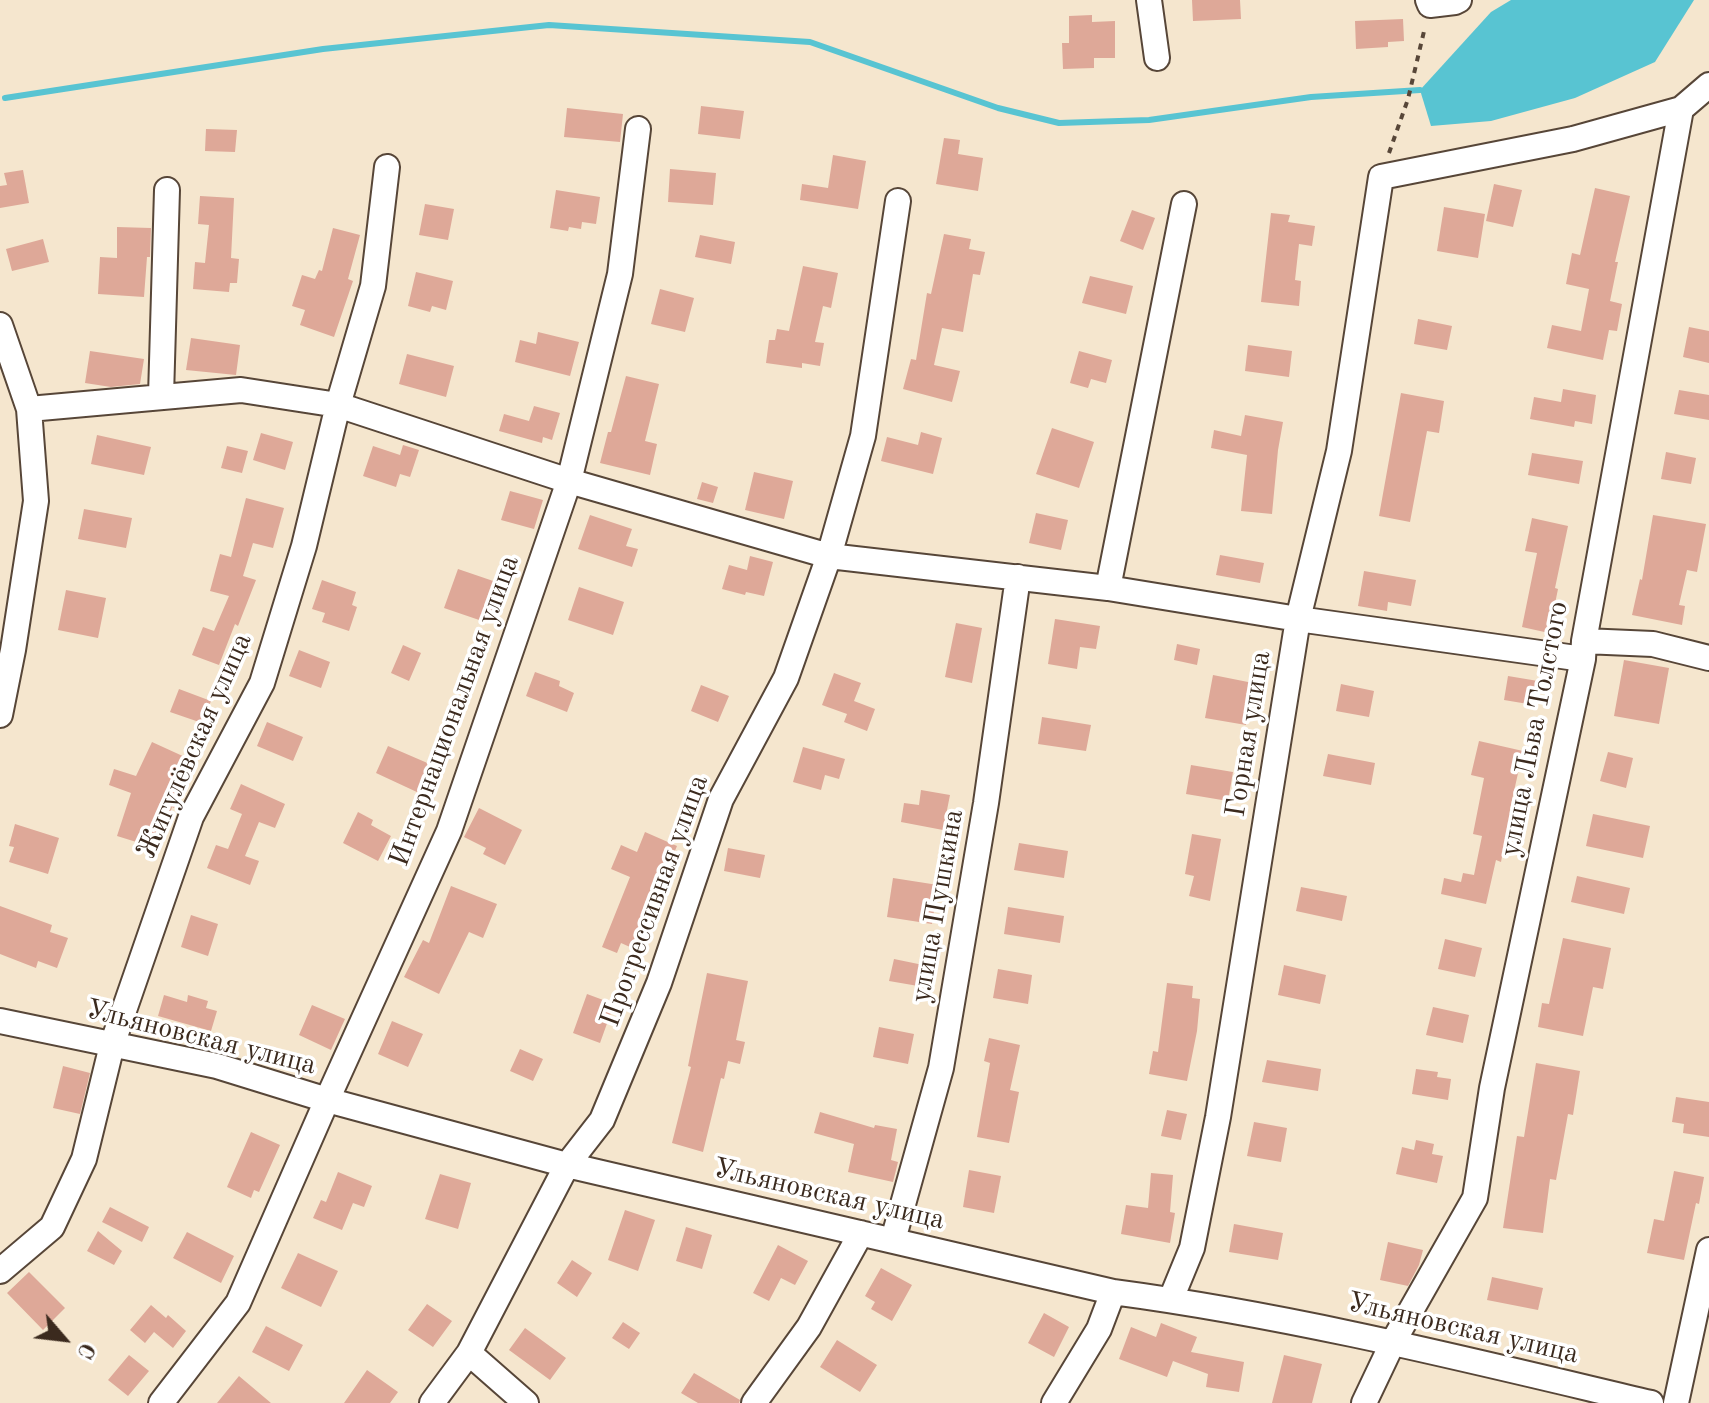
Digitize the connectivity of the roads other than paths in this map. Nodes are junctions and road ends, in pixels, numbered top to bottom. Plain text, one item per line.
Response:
1 (1149, 0) edge
2 (1459, 0) edge
3 (1429, 2) edge
4 (1157, 58) dead end
5 (1709, 85) edge
6 (1681, 109) junction
7 (638, 129) dead end
8 (387, 167) dead end
9 (167, 190) dead end
10 (898, 201) dead end
11 (1184, 204) dead end
12 (0, 325) edge
13 (161, 396) junction
14 (338, 405) junction
15 (29, 409) junction
16 (569, 481) junction
17 (829, 556) junction
18 (1018, 577) junction
19 (1108, 588) junction
20 (1298, 619) junction
21 (1583, 650) junction
22 (1709, 658) edge
23 (0, 715) edge
24 (0, 1021) edge
25 (112, 1045) junction
26 (327, 1100) junction
27 (567, 1165) junction
28 (861, 1233) junction
29 (893, 1240) junction
30 (1709, 1250) edge
31 (0, 1271) edge
32 (1113, 1292) junction
33 (1171, 1299) junction
34 (1393, 1342) junction
35 (469, 1353) junction
36 (161, 1403) edge
37 (432, 1403) edge
38 (526, 1403) edge
39 (754, 1403) edge
40 (1054, 1403) edge
41 (1364, 1403) edge
42 (1651, 1403) edge
43 (1676, 1403) edge

1 - 4 street
2 - 3 street
5 - 6 street
6 - 20 street, Горная улица
6 - 21 street, улица Льва Толстого
7 - 16 street, Интернациональная улица
8 - 14 street, Жигулёвская улица
9 - 13 street
10 - 17 street, Прогрессивная улица
11 - 19 street
12 - 15 street
13 - 14 street
13 - 15 street
14 - 16 street
14 - 25 street, Жигулёвская улица
15 - 23 street
16 - 17 street
16 - 26 street, Интернациональная улица
17 - 18 street
17 - 27 street, Прогрессивная улица
18 - 19 street
18 - 29 street, улица Пушкина
19 - 20 street
20 - 21 street
20 - 33 street, Горная улица
21 - 22 street
21 - 34 street, улица Льва Толстого
24 - 25 street, Ульяновская улица
25 - 26 street, Ульяновская улица
25 - 31 street, Жигулёвская улица
26 - 27 street, Ульяновская улица
26 - 36 street, Интернациональная улица
27 - 28 street, Ульяновская улица
27 - 35 street, Прогрессивная улица
28 - 29 street, Ульяновская улица
28 - 39 street
29 - 32 street, Ульяновская улица
30 - 43 street
32 - 33 street, Ульяновская улица
32 - 40 street
33 - 34 street, Ульяновская улица
34 - 41 street, улица Льва Толстого
34 - 42 street, Ульяновская улица
35 - 37 street, Прогрессивная улица
35 - 38 street

